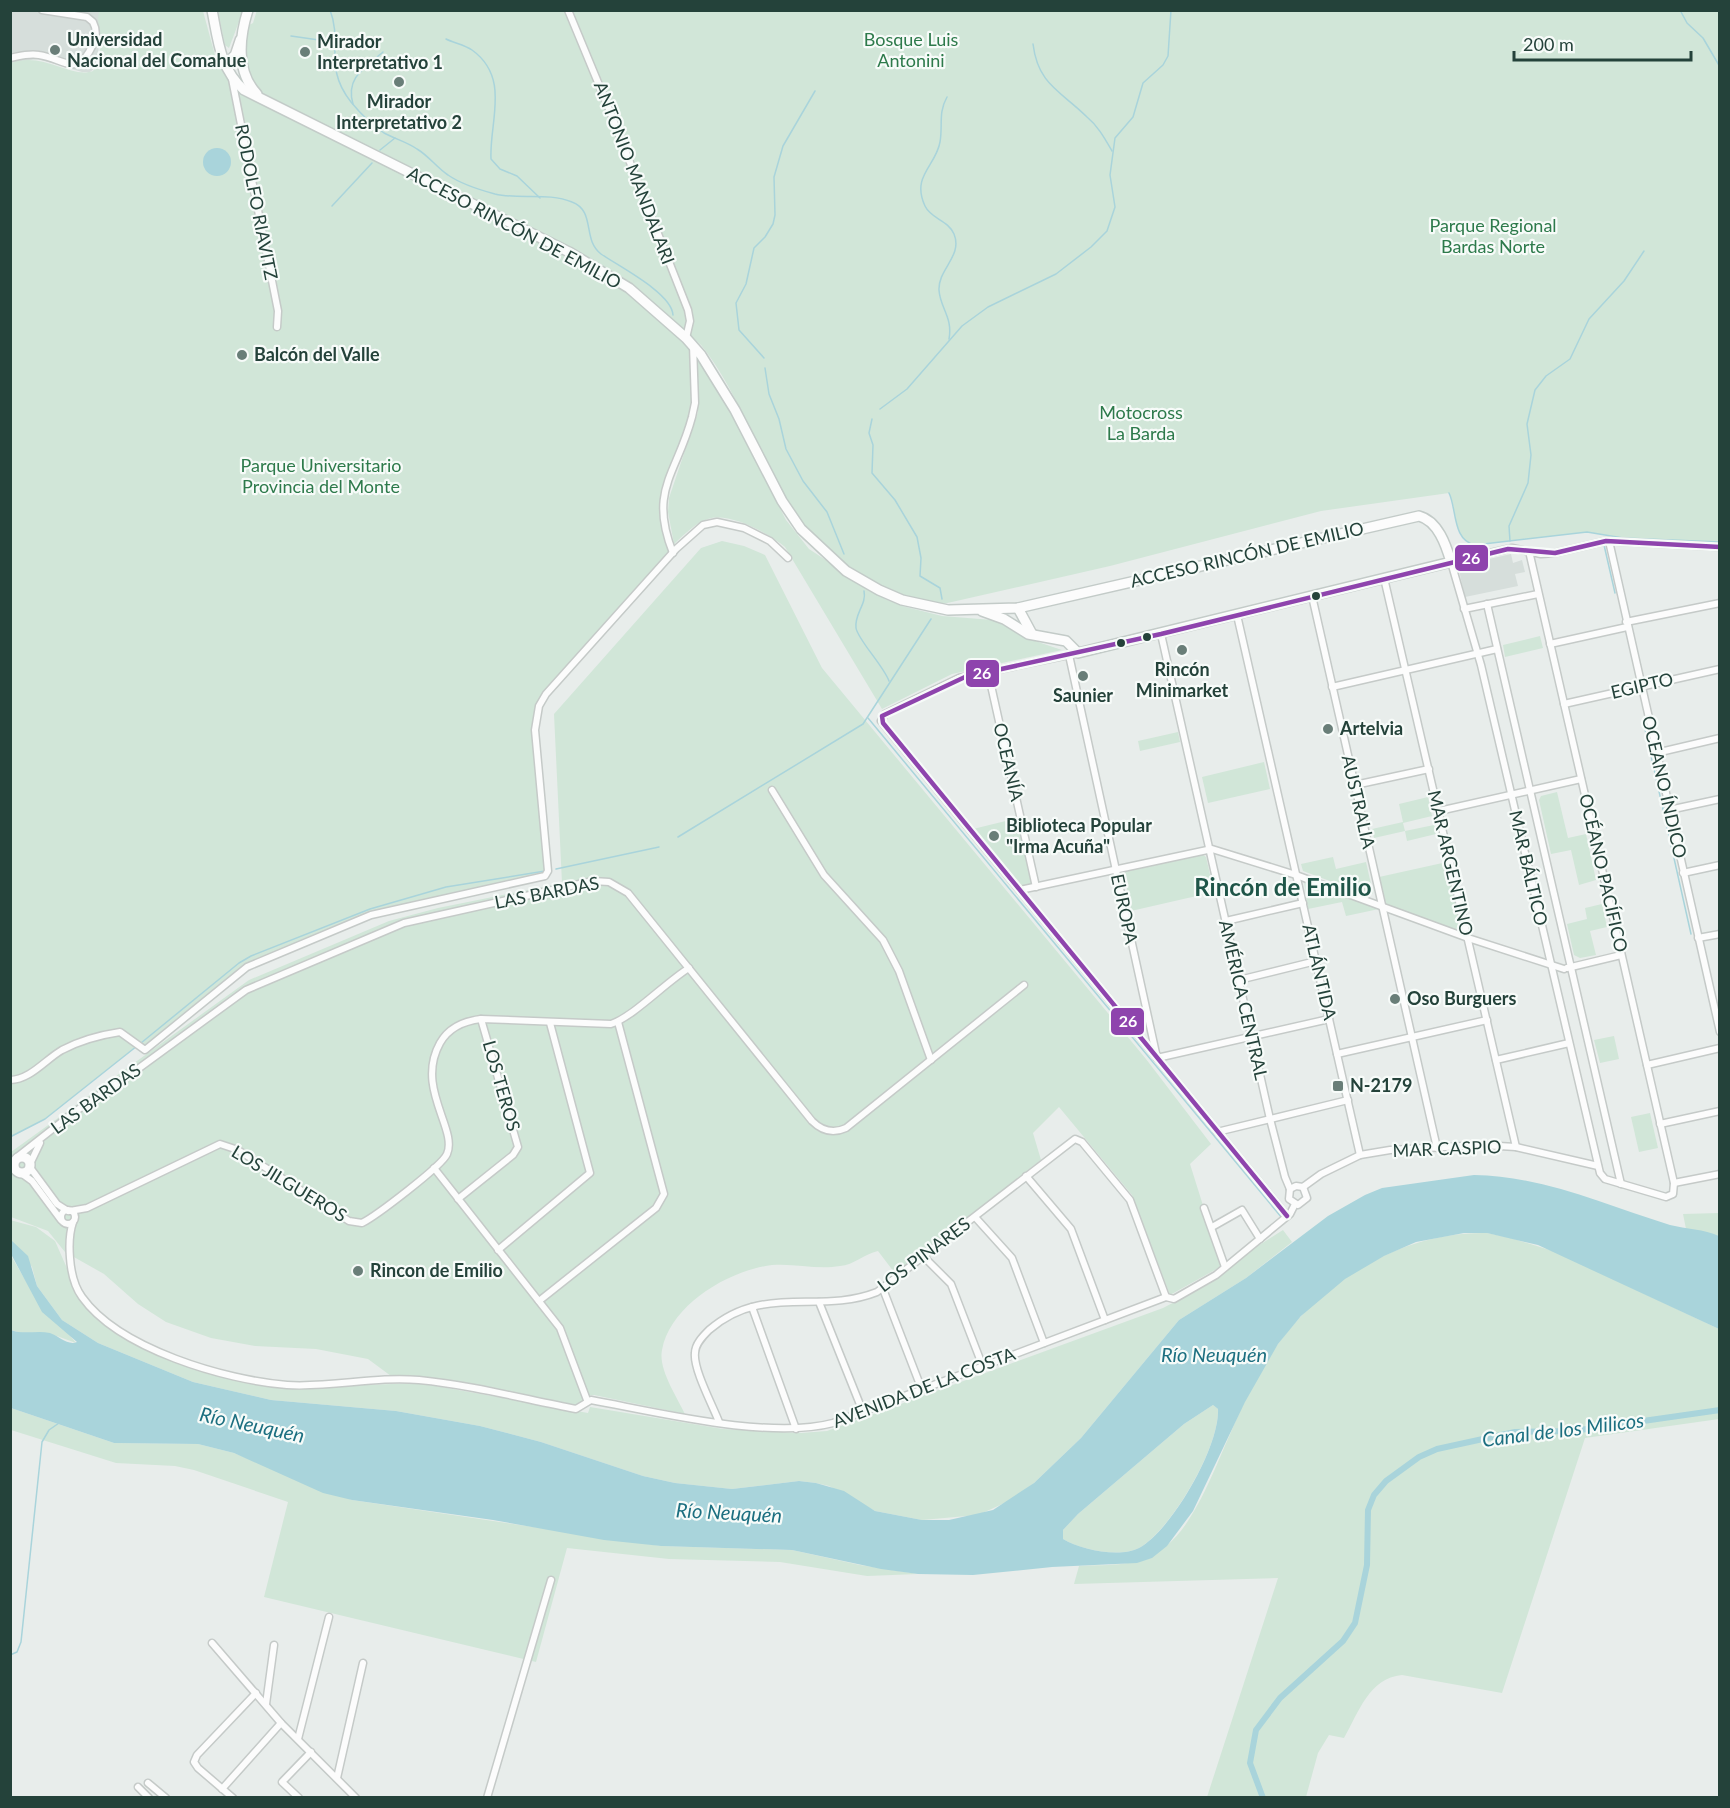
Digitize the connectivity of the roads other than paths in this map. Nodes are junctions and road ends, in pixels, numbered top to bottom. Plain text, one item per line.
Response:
1 (42, 10) edge
2 (212, 10) edge
3 (248, 10) edge
4 (568, 10) edge
5 (243, 24) junction
6 (233, 57) junction
7 (10, 58) edge
8 (223, 59) junction
9 (231, 77) junction
10 (236, 102) junction
11 (268, 103) junction
12 (277, 327) dead end
13 (690, 341) junction
14 (1609, 541) junction
15 (1719, 547) edge
16 (1529, 551) junction
17 (673, 553) junction
18 (788, 558) dead end
19 (1451, 562) junction
20 (1384, 578) junction
21 (1538, 594) junction
22 (1312, 596) junction
23 (1719, 603) edge
24 (1486, 604) junction
25 (1018, 608) junction
26 (1464, 609) junction
27 (982, 611) junction
28 (1237, 615) junction
29 (1627, 624) junction
30 (1161, 634) junction
31 (1034, 636) junction
32 (1550, 644) junction
33 (1497, 650) junction
34 (1074, 654) junction
35 (1477, 654) junction
36 (1719, 669) edge
37 (1406, 670) junction
38 (988, 672) junction
39 (1641, 686) junction
40 (1332, 687) junction
41 (1564, 704) junction
42 (1719, 738) edge
43 (1656, 753) junction
44 (1429, 769) junction
45 (1581, 779) junction
46 (1355, 785) junction
47 (772, 790) dead end
48 (1530, 791) junction
49 (1511, 795) junction
50 (1719, 799) edge
51 (1669, 810) junction
52 (1438, 811) junction
53 (1210, 849) junction
54 (1719, 865) edge
55 (1116, 869) junction
56 (1683, 873) junction
57 (1296, 874) junction
58 (1036, 887) junction
59 (1020, 890) junction
60 (1303, 903) junction
61 (1382, 906) junction
62 (1226, 921) junction
63 (1719, 934) edge
64 (1468, 938) junction
65 (1698, 938) junction
66 (1622, 955) junction
67 (1316, 961) junction
68 (1551, 967) junction
69 (689, 968) junction
70 (1567, 968) junction
71 (1554, 978) junction
72 (1239, 980) junction
73 (1024, 985) dead end
74 (1716, 1000) edge
75 (482, 1019) junction
76 (1329, 1019) junction
77 (1487, 1020) junction
78 (618, 1022) junction
79 (550, 1023) junction
80 (1719, 1032) edge
81 (1251, 1037) junction
82 (1412, 1037) junction
83 (1569, 1043) junction
84 (1719, 1048) edge
85 (1337, 1054) junction
86 (1157, 1058) junction
87 (931, 1060) junction
88 (1496, 1060) junction
89 (1647, 1065) junction
90 (10, 1080) edge
91 (1348, 1100) junction
92 (1719, 1111) edge
93 (1270, 1119) junction
94 (1660, 1124) junction
95 (1218, 1132) junction
96 (42, 1140) junction
97 (1516, 1147) junction
98 (1437, 1148) junction
99 (1360, 1155) junction
100 (14, 1160) edge
101 (1598, 1166) junction
102 (434, 1168) junction
103 (22, 1170) edge
104 (1719, 1174) edge
105 (1026, 1176) junction
106 (1674, 1183) junction
107 (1621, 1184) junction
108 (1303, 1187) junction
109 (1290, 1189) junction
110 (458, 1199) junction
111 (1295, 1204) junction
112 (87, 1208) junction
113 (1204, 1208) dead end
114 (69, 1211) junction
115 (1287, 1216) junction
116 (975, 1217) junction
117 (74, 1221) junction
118 (63, 1222) junction
119 (1212, 1227) junction
120 (1260, 1239) junction
121 (69, 1245) junction
122 (498, 1250) junction
123 (924, 1257) junction
124 (1226, 1267) junction
125 (883, 1289) junction
126 (1166, 1297) junction
127 (539, 1301) junction
128 (819, 1302) junction
129 (752, 1307) junction
130 (1105, 1320) junction
131 (1044, 1343) junction
132 (983, 1366) junction
133 (922, 1390) junction
134 (587, 1400) junction
135 (863, 1412) junction
136 (719, 1422) junction
137 (796, 1428) junction
138 (550, 1580) dead end
139 (329, 1617) dead end
140 (212, 1643) dead end
141 (274, 1645) dead end
142 (363, 1663) dead end
143 (256, 1693) junction
144 (266, 1704) junction
145 (281, 1723) junction
146 (298, 1739) junction
147 (311, 1752) junction
148 (337, 1778) junction
149 (148, 1783) dead end
150 (138, 1787) dead end
151 (222, 1789) junction
152 (149, 1797) edge
153 (166, 1797) edge
154 (233, 1797) edge
155 (299, 1797) edge
156 (356, 1797) edge
157 (487, 1797) edge

1 - 7 street
2 - 8 main road, RODOLFO RIAVITZ
3 - 5 main road, RODOLFO RIAVITZ
4 - 13 street, ANTONIO MANDALARI
5 - 6 street, RODOLFO RIAVITZ
5 - 11 main road, ACCESO RINCÓN DE EMILIO
6 - 8 main road
6 - 9 street, RODOLFO RIAVITZ
8 - 9 main road, RODOLFO RIAVITZ
9 - 10 street, RODOLFO RIAVITZ
9 - 11 main road, ACCESO RINCÓN DE EMILIO
10 - 11 street
10 - 12 street, RODOLFO RIAVITZ
11 - 13 main road, ACCESO RINCÓN DE EMILIO
13 - 17 street, ANTONIO MANDALARI
13 - 27 main road, ACCESO RINCÓN DE EMILIO
14 - 15 street
14 - 16 street
14 - 29 street, OCEANO ÍNDICO
16 - 19 street
16 - 21 street, OCÉANO PACÍFICO
17 - 18 street
17 - 90 street
19 - 20 main road
19 - 25 main road, ACCESO RINCÓN DE EMILIO
19 - 26 street, MAR BÁLTICO
20 - 22 main road
20 - 37 street, MAR ARGENTINO
21 - 24 street
21 - 32 street, OCÉANO PACÍFICO
22 - 28 main road
22 - 40 street, AUSTRALIA
23 - 29 street
24 - 26 street
24 - 33 street, MAR BÁLTICO
25 - 27 main road, ACCESO RINCÓN DE EMILIO
25 - 31 main road
26 - 35 street, MAR BÁLTICO
27 - 31 main road, ACCESO RINCÓN DE EMILIO
28 - 30 main road
28 - 57 street, ATLÁNTIDA
29 - 32 street
29 - 39 street, OCEANO ÍNDICO
30 - 34 main road
30 - 53 street, AMÉRICA CENTRAL
31 - 34 main road, ACCESO RINCÓN DE EMILIO
32 - 41 street, OCÉANO PACÍFICO
33 - 35 street
33 - 48 street, MAR BÁLTICO
34 - 38 street
34 - 55 street, EUROPA
35 - 37 street
35 - 49 street, MAR BÁLTICO
36 - 39 street, EGIPTO
37 - 40 street
37 - 44 street, MAR ARGENTINO
38 - 58 street, OCEANÍA
38 - 59 street
39 - 41 street, EGIPTO
39 - 43 street, OCEANO ÍNDICO
40 - 46 street, AUSTRALIA
41 - 45 street, OCÉANO PACÍFICO
42 - 43 street
43 - 51 street, OCEANO ÍNDICO
44 - 46 street
44 - 52 street, MAR ARGENTINO
45 - 48 street
45 - 66 street, OCÉANO PACÍFICO
46 - 61 street, AUSTRALIA
47 - 87 street
48 - 49 street
48 - 70 street, MAR BÁLTICO
49 - 52 street
49 - 68 street, MAR BÁLTICO
50 - 51 street
51 - 56 street, OCEANO ÍNDICO
52 - 64 street, MAR ARGENTINO
53 - 55 street
53 - 57 street
53 - 62 street, AMÉRICA CENTRAL
54 - 56 street
55 - 58 street
55 - 86 street, EUROPA
56 - 65 street, OCEANO ÍNDICO
57 - 60 street, ATLÁNTIDA
57 - 61 street
58 - 59 street
59 - 86 street
60 - 62 street
60 - 67 street, ATLÁNTIDA
61 - 64 street
61 - 82 street, AUSTRALIA
62 - 72 street, AMÉRICA CENTRAL
63 - 65 street
64 - 68 street
64 - 77 street, MAR ARGENTINO
65 - 74 street, OCEANO ÍNDICO
66 - 70 street
66 - 89 street, OCÉANO PACÍFICO
67 - 72 street
67 - 76 street, ATLÁNTIDA
68 - 70 street
68 - 71 street, MAR BÁLTICO
69 - 78 street
69 - 87 street, LAS BARDAS
69 - 96 street, LAS BARDAS
70 - 71 street
70 - 107 street, MAR BÁLTICO
71 - 83 street, MAR BÁLTICO
72 - 81 street, AMÉRICA CENTRAL
73 - 87 street, LAS BARDAS
74 - 80 street, OCEANO ÍNDICO
75 - 79 street, LOS JILGUEROS
75 - 102 street, LOS JILGUEROS
75 - 110 street, LOS TEROS
76 - 81 street
76 - 85 street, ATLÁNTIDA
77 - 82 street
77 - 88 street, MAR ARGENTINO
78 - 79 street, LOS JILGUEROS
78 - 127 street
79 - 122 street
81 - 86 street
81 - 93 street, AMÉRICA CENTRAL
82 - 85 street
82 - 98 street, AUSTRALIA
83 - 88 street
83 - 101 street, MAR BÁLTICO
84 - 89 street
85 - 91 street, ATLÁNTIDA
86 - 95 street
88 - 97 street, MAR ARGENTINO
89 - 94 street, OCÉANO PACÍFICO
91 - 93 street
91 - 99 street, ATLÁNTIDA
92 - 94 street
93 - 95 street
93 - 109 street, AMÉRICA CENTRAL
94 - 106 street, OCÉANO PACÍFICO
95 - 115 street
96 - 100 street, LAS BARDAS
96 - 103 street, LAS BARDAS
97 - 98 street, MAR CASPIO
97 - 101 street, MAR CASPIO
98 - 99 street, MAR CASPIO
99 - 108 street, MAR CASPIO
100 - 103 main road
100 - 103 main road
101 - 107 street, MAR BÁLTICO
102 - 110 street
102 - 112 street, LOS JILGUEROS
103 - 114 street
103 - 118 street, AVENIDA DE LA COSTA
104 - 106 street
105 - 116 street, LOS PINARES
105 - 126 street, LOS PINARES
105 - 130 street
106 - 107 street, OCÉANO PACÍFICO
108 - 109 street, MAR CASPIO
108 - 111 street
109 - 111 street
110 - 122 street
111 - 115 street, AVENIDA DE LA COSTA
112 - 114 street, LOS JILGUEROS
112 - 117 street, LOS JILGUEROS
113 - 119 street
114 - 117 street
114 - 118 street
115 - 120 street, AVENIDA DE LA COSTA
116 - 123 street, LOS PINARES
116 - 131 street
117 - 118 street
117 - 121 street, AVENIDA DE LA COSTA
118 - 121 street, AVENIDA DE LA COSTA
119 - 120 street
119 - 124 street
120 - 124 street, AVENIDA DE LA COSTA
121 - 134 street, AVENIDA DE LA COSTA
122 - 127 street
123 - 125 street, LOS PINARES
123 - 132 street
124 - 126 street, AVENIDA DE LA COSTA
125 - 128 street, LOS PINARES
125 - 133 street
126 - 130 street, AVENIDA DE LA COSTA
127 - 134 street
128 - 129 street, LOS PINARES
128 - 135 street
129 - 136 street, LOS PINARES
129 - 137 street
130 - 131 street, AVENIDA DE LA COSTA
131 - 132 street, AVENIDA DE LA COSTA
132 - 133 street, AVENIDA DE LA COSTA
133 - 135 street, AVENIDA DE LA COSTA
134 - 136 street, AVENIDA DE LA COSTA
135 - 137 street, AVENIDA DE LA COSTA
136 - 137 street, AVENIDA DE LA COSTA
138 - 157 street
139 - 146 street
140 - 143 street
141 - 144 street
142 - 148 street
143 - 144 street
143 - 151 street
144 - 145 street
145 - 146 street
145 - 151 street
146 - 147 street
147 - 148 street
147 - 155 street
148 - 156 street
149 - 153 street
150 - 152 street
151 - 154 street

